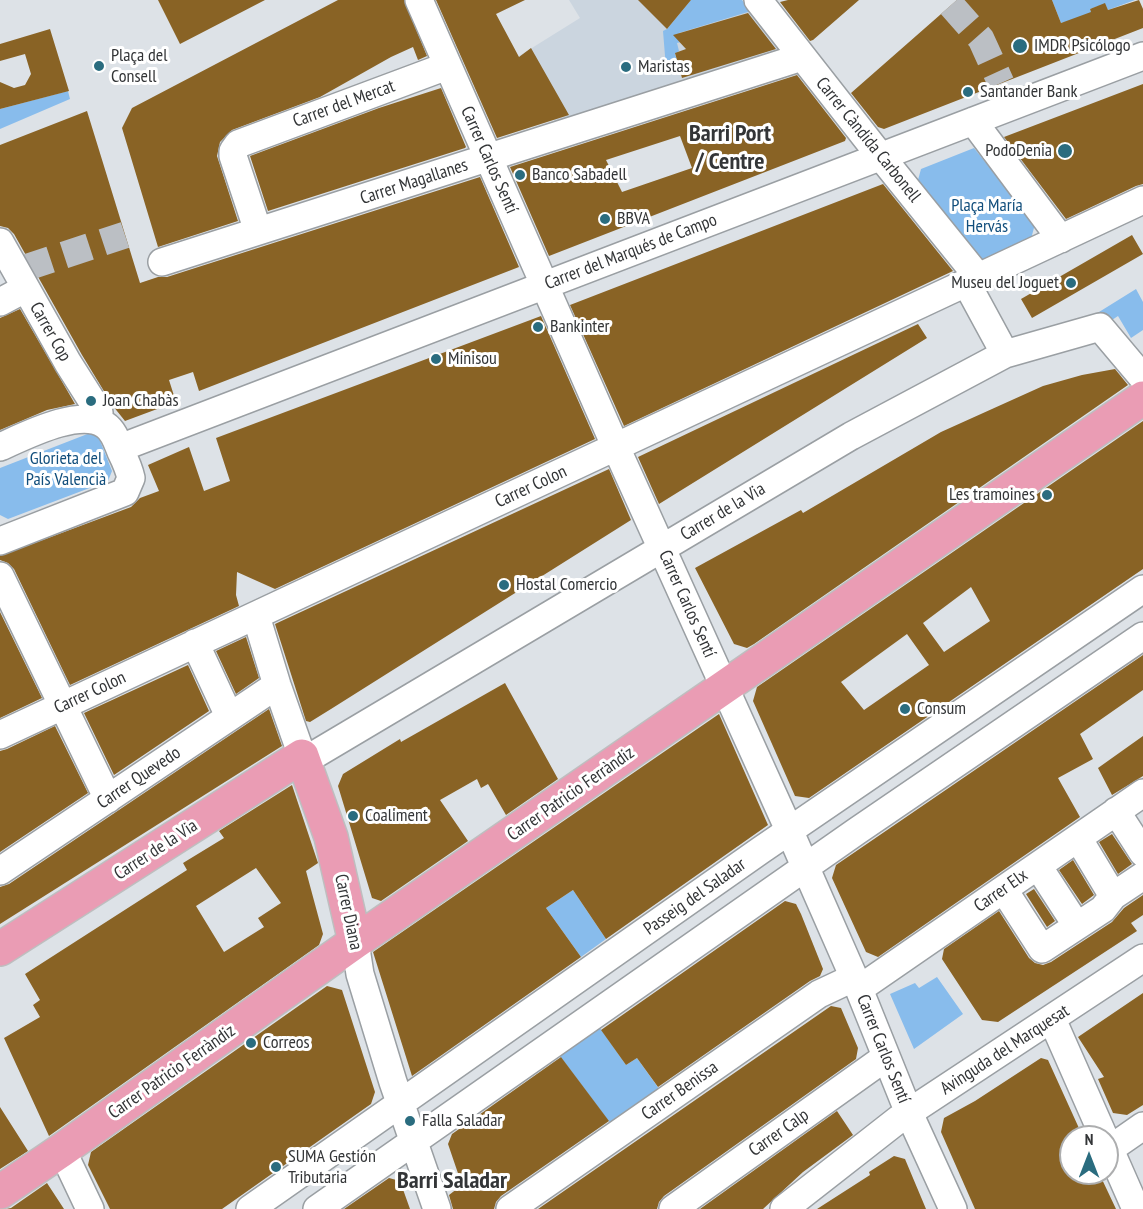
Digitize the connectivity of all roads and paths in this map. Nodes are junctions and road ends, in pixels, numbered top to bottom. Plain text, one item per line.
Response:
1 (419, 0) edge
2 (758, 0) edge
3 (1143, 56) edge
4 (802, 57) junction
5 (447, 66) junction
6 (973, 121) junction
7 (881, 156) junction
8 (489, 158) junction
9 (1143, 200) edge
10 (258, 231) junction
11 (1061, 239) junction
12 (0, 242) edge
13 (162, 262) dead end
14 (986, 279) junction
15 (544, 285) junction
16 (1005, 354) junction
17 (1143, 378) edge
18 (1143, 398) edge
19 (99, 421) junction
20 (3, 446) edge
21 (616, 446) junction
22 (120, 448) junction
23 (7, 539) edge
24 (662, 548) junction
25 (0, 576) edge
26 (1143, 589) edge
27 (256, 616) junction
28 (1143, 636) edge
29 (195, 644) junction
30 (277, 685) junction
31 (724, 688) junction
32 (62, 706) junction
33 (229, 716) junction
34 (0, 735) edge
35 (303, 759) junction
36 (1143, 793) edge
37 (108, 799) junction
38 (1116, 811) junction
39 (790, 832) junction
40 (1077, 838) junction
41 (1143, 853) edge
42 (1038, 866) junction
43 (805, 867) junction
44 (0, 871) edge
45 (1143, 876) edge
46 (1004, 890) junction
47 (1113, 896) junction
48 (1077, 926) junction
49 (355, 942) junction
50 (5, 946) edge
51 (1143, 958) edge
52 (856, 983) junction
53 (1052, 1019) junction
54 (886, 1057) junction
55 (401, 1102) junction
56 (909, 1113) junction
57 (1099, 1125) edge
58 (1143, 1126) edge
59 (1119, 1137) edge
60 (414, 1142) junction
61 (62, 1150) junction
62 (1119, 1170) edge
63 (0, 1192) edge
64 (90, 1209) edge
65 (250, 1209) edge
66 (317, 1209) edge
67 (437, 1209) edge
68 (510, 1209) edge
69 (673, 1209) edge
70 (784, 1209) edge
71 (953, 1209) edge
72 (1136, 1209) edge

1 - 5 street, Carrer Carlos Sentí
2 - 4 street, Carrer Càndida Carbonell
3 - 6 street, Carrer del Marqués de Campo
4 - 7 street, Carrer Càndida Carbonell
4 - 8 street, Carrer Magallanes
5 - 8 street, Carrer Carlos Sentí
5 - 10 street, Carrer del Mercat
6 - 7 street, Carrer del Marqués de Campo
6 - 11 street
7 - 14 street, Carrer Càndida Carbonell
7 - 15 street, Carrer del Marqués de Campo
8 - 10 street, Carrer Magallanes
8 - 15 street, Carrer Carlos Sentí
9 - 11 street, Carrer Colon
10 - 13 street, Carrer Magallanes
11 - 14 street, Carrer Colon
12 - 19 street, Carrer Cop
14 - 16 street, Carrer Càndida Carbonell
14 - 21 street, Carrer Colon
15 - 21 street, Carrer Carlos Sentí
15 - 22 street, Carrer del Marqués de Campo
16 - 17 street, Carrer de la Via
16 - 24 street, Carrer de la Via
18 - 31 main road, Carrer Patricio Ferràndiz
19 - 20 street
19 - 22 street
21 - 24 street, Carrer Carlos Sentí
21 - 27 street, Carrer Colon
22 - 23 street
24 - 31 street, Carrer Carlos Sentí
24 - 35 street, Carrer de la Via
25 - 32 street
26 - 39 street, Passeig del Saladar
27 - 29 street, Carrer Colon
27 - 30 street, Carrer Diana
28 - 43 street
29 - 32 street, Carrer Colon
29 - 33 street
30 - 33 street, Carrer Quevedo
30 - 35 street, Carrer Diana
31 - 39 street, Carrer Carlos Sentí
31 - 49 main road, Carrer Patricio Ferràndiz
32 - 34 street, Carrer Colon
32 - 37 street
33 - 37 street, Carrer Quevedo
35 - 49 main road, Carrer Diana
35 - 50 main road, Carrer de la Via
36 - 38 street, Carrer Elx
37 - 44 street, Carrer Quevedo
38 - 40 street, Carrer Elx
38 - 41 street
39 - 43 street, Carrer Carlos Sentí
39 - 55 street, Passeig del Saladar
40 - 42 street, Carrer Elx
40 - 47 street
42 - 46 street, Carrer Elx
42 - 48 street
43 - 52 street, Carrer Carlos Sentí
43 - 60 street
45 - 47 street
46 - 48 street
46 - 52 street, Carrer Elx
47 - 48 street
49 - 55 street, Carrer Diana
49 - 61 main road, Carrer Patricio Ferràndiz
51 - 53 street, Avinguda del Marquesat
52 - 54 street, Carrer Carlos Sentí
52 - 68 street, Carrer Benissa
53 - 56 street, Avinguda del Marquesat
53 - 57 street
54 - 56 street, Carrer Carlos Sentí
54 - 69 street, Carrer Calp
55 - 60 street, Carrer Diana
55 - 65 street, Passeig del Saladar
56 - 70 street, Avinguda del Marquesat
56 - 71 street, Carrer Carlos Sentí
58 - 59 street
60 - 66 street
60 - 67 street, Carrer Diana
61 - 63 main road, Carrer Patricio Ferràndiz
61 - 64 street
62 - 72 street

